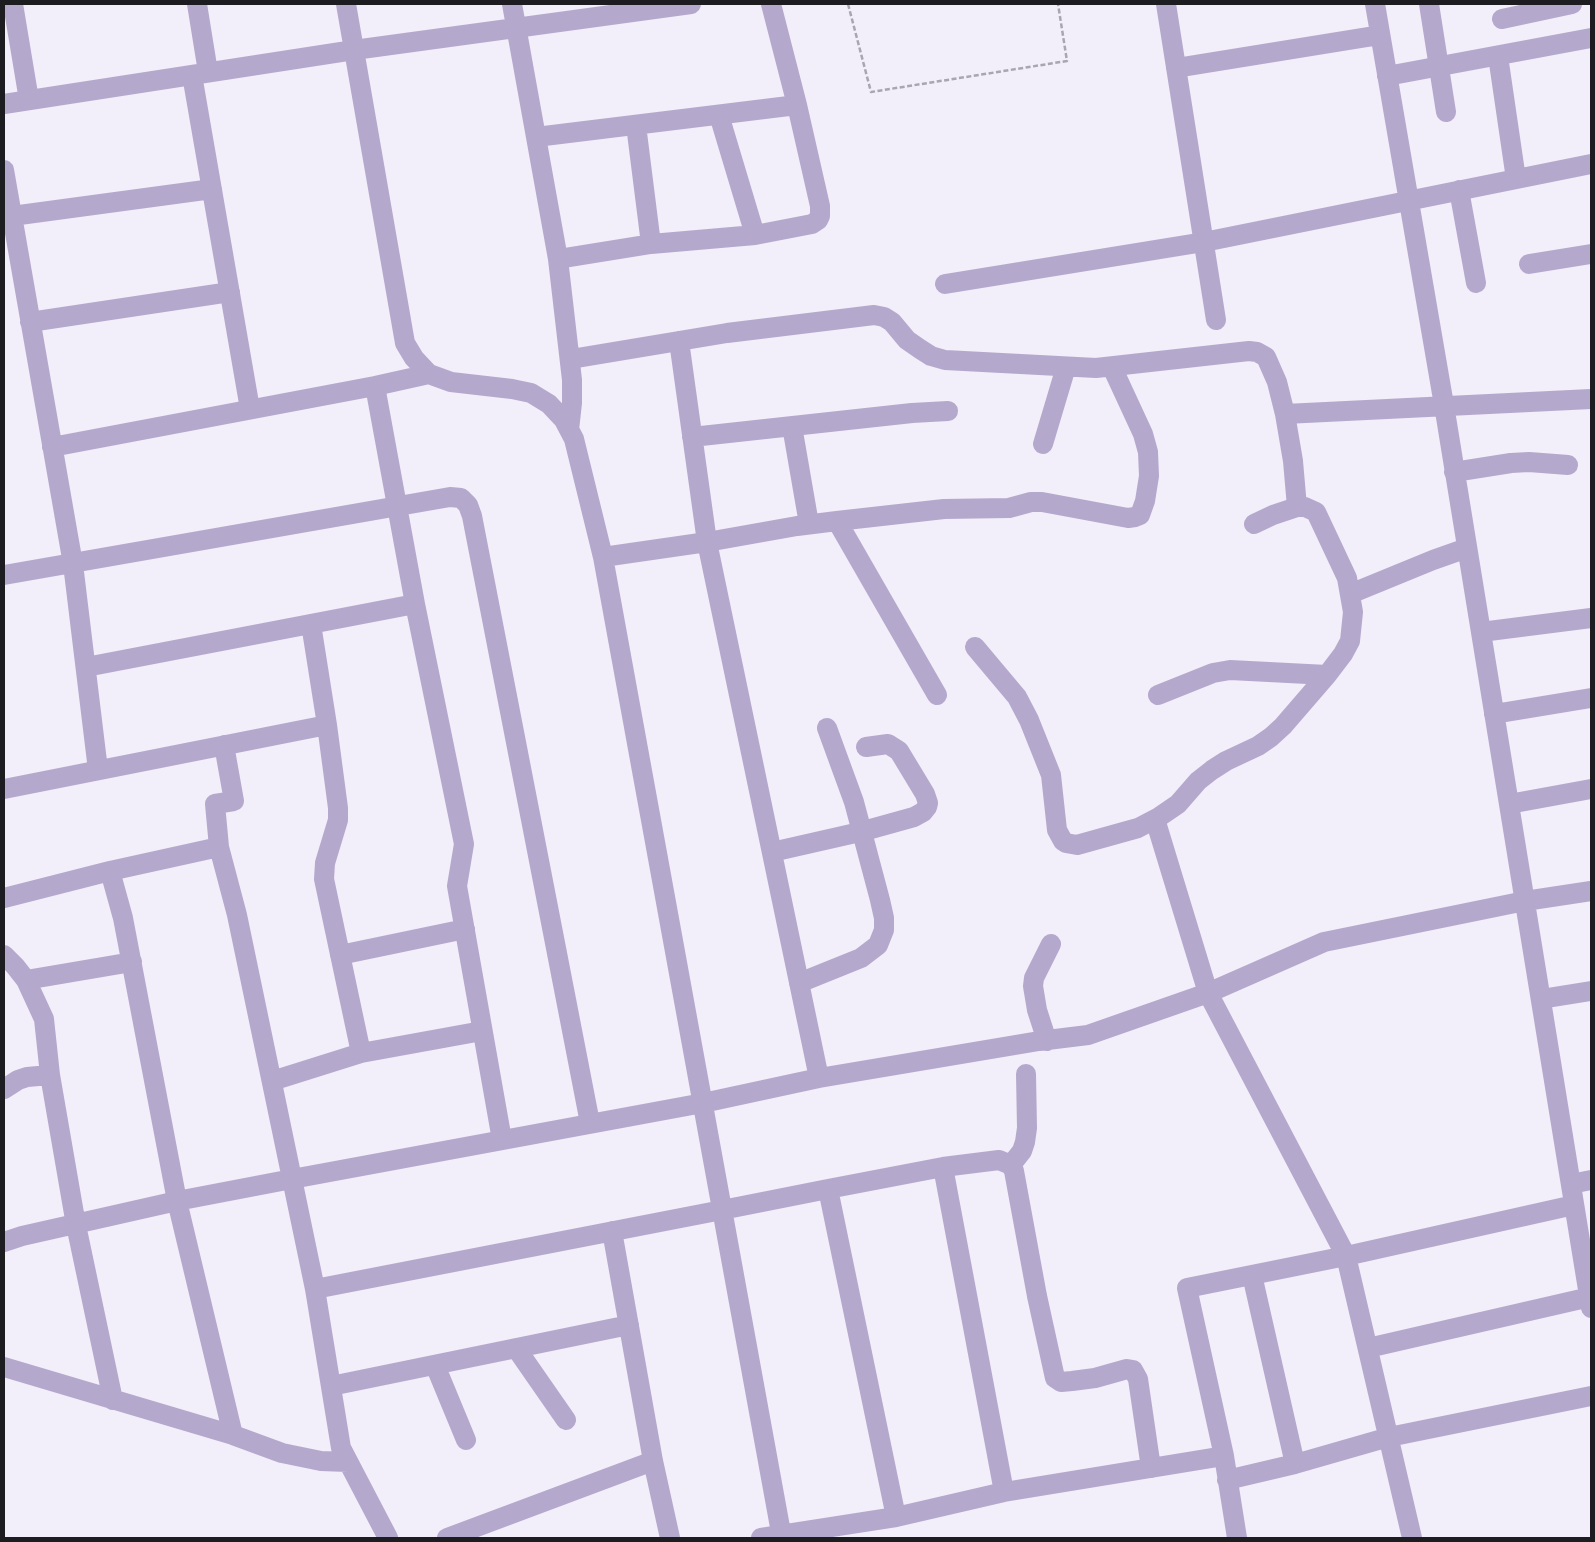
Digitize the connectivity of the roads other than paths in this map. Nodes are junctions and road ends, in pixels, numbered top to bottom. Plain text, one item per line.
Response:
1 (13, 4) edge
2 (197, 4) edge
3 (346, 4) edge
4 (512, 4) edge
5 (691, 4) edge
6 (771, 4) edge
7 (1166, 4) edge
8 (1375, 4) edge
9 (1429, 4) edge
10 (1563, 5) edge
11 (1502, 19) dead end
12 (516, 28) junction
13 (1380, 35) junction
14 (1591, 38) edge
15 (354, 50) junction
16 (1498, 56) junction
17 (1440, 67) junction
18 (1176, 68) junction
19 (200, 74) junction
20 (1387, 76) junction
21 (29, 100) junction
22 (4, 104) edge
23 (797, 105) junction
24 (1446, 112) dead end
25 (719, 114) junction
26 (636, 125) junction
27 (536, 137) junction
28 (1591, 164) edge
29 (4, 170) edge
30 (1516, 179) junction
31 (212, 188) junction
32 (1459, 190) junction
33 (1408, 200) junction
34 (12, 216) junction
35 (755, 235) junction
36 (1204, 242) junction
37 (651, 244) junction
38 (1591, 254) edge
39 (558, 259) junction
40 (1530, 264) dead end
41 (1476, 283) dead end
42 (945, 284) dead end
43 (230, 292) junction
44 (1216, 320) dead end
45 (30, 322) junction
46 (678, 341) junction
47 (571, 359) junction
48 (1066, 367) junction
49 (1112, 367) junction
50 (429, 374) junction
51 (375, 386) junction
52 (1591, 399) edge
53 (1444, 405) junction
54 (250, 409) junction
55 (948, 411) dead end
56 (1285, 414) junction
57 (792, 426) junction
58 (569, 430) junction
59 (692, 437) junction
60 (1043, 444) dead end
61 (52, 447) junction
62 (1568, 465) dead end
63 (1454, 472) junction
64 (398, 506) junction
65 (1297, 507) junction
66 (837, 521) junction
67 (809, 524) junction
68 (1254, 524) dead end
69 (707, 542) junction
70 (1467, 548) junction
71 (602, 557) junction
72 (73, 564) junction
73 (4, 575) edge
74 (1350, 594) junction
75 (415, 604) junction
76 (1591, 618) edge
77 (310, 624) junction
78 (1481, 632) junction
79 (976, 648) dead end
80 (86, 667) junction
81 (1327, 675) junction
82 (937, 695) dead end
83 (1158, 695) dead end
84 (1591, 698) edge
85 (1494, 714) junction
86 (327, 725) junction
87 (826, 728) dead end
88 (224, 745) junction
89 (866, 747) dead end
90 (98, 770) junction
91 (4, 789) edge
92 (1591, 789) edge
93 (1509, 804) junction
94 (1155, 819) junction
95 (860, 832) junction
96 (219, 847) junction
97 (772, 852) junction
98 (110, 871) junction
99 (1591, 891) edge
100 (4, 898) edge
101 (1525, 901) junction
102 (464, 929) junction
103 (1051, 944) dead end
104 (4, 955) edge
105 (340, 955) junction
106 (132, 962) junction
107 (26, 980) junction
108 (799, 983) junction
109 (1591, 991) edge
110 (1208, 994) junction
111 (1541, 999) junction
112 (482, 1031) junction
113 (1047, 1041) junction
114 (361, 1053) junction
115 (1026, 1074) dead end
116 (50, 1075) junction
117 (818, 1078) junction
118 (272, 1081) junction
119 (4, 1089) edge
120 (703, 1103) junction
121 (590, 1123) junction
122 (502, 1140) junction
123 (1011, 1164) junction
124 (943, 1167) junction
125 (292, 1178) junction
126 (1591, 1180) edge
127 (1571, 1184) junction
128 (828, 1189) junction
129 (177, 1201) junction
130 (1574, 1205) junction
131 (722, 1210) junction
132 (76, 1225) junction
133 (612, 1232) junction
134 (4, 1242) edge
135 (1346, 1256) junction
136 (1252, 1275) junction
137 (315, 1289) junction
138 (1590, 1303) edge
139 (629, 1325) junction
140 (516, 1348) junction
141 (1368, 1348) junction
142 (434, 1365) junction
143 (4, 1367) edge
144 (331, 1386) junction
145 (1591, 1396) edge
146 (113, 1400) junction
147 (566, 1420) dead end
148 (233, 1435) junction
149 (1389, 1437) junction
150 (466, 1440) dead end
151 (1224, 1456) junction
152 (653, 1461) junction
153 (348, 1462) junction
154 (1295, 1464) junction
155 (1150, 1468) junction
156 (1227, 1480) junction
157 (1004, 1492) junction
158 (896, 1517) junction
159 (782, 1536) edge
160 (388, 1538) edge
161 (447, 1538) edge
162 (670, 1538) edge
163 (761, 1538) edge
164 (1237, 1538) edge
165 (1412, 1538) edge

1 - 21 street
2 - 19 street
3 - 15 street
4 - 12 street
5 - 12 street
6 - 23 street
7 - 18 street
8 - 13 street
9 - 17 street
10 - 11 street
12 - 15 street
12 - 27 street
13 - 18 street
13 - 20 street
14 - 16 street
15 - 19 street
15 - 50 street
16 - 17 street
16 - 30 street
17 - 20 street
17 - 24 street
18 - 36 street
19 - 21 street
19 - 31 street
20 - 33 street
21 - 22 street
23 - 25 street
23 - 35 street
25 - 26 street
25 - 35 street
26 - 27 street
26 - 37 street
27 - 39 street
28 - 30 street
29 - 34 street
30 - 32 street
31 - 34 street
31 - 43 street
32 - 33 street
32 - 41 street
33 - 36 street
33 - 53 street
34 - 45 street
35 - 37 street
36 - 42 street
36 - 44 street
37 - 39 street
38 - 40 street
39 - 47 street
43 - 45 street
43 - 54 street
45 - 61 street
46 - 47 street
46 - 48 street
46 - 59 street
47 - 58 street
48 - 49 street
48 - 60 street
49 - 56 street
49 - 66 street
50 - 51 street
50 - 58 street
51 - 54 street
51 - 64 street
52 - 53 street
53 - 56 street
53 - 63 street
54 - 61 street
55 - 57 street
56 - 65 street
57 - 59 street
57 - 67 street
58 - 71 street
59 - 69 street
61 - 72 street
62 - 63 street
63 - 70 street
64 - 72 street
64 - 75 street
64 - 121 street
65 - 68 street
65 - 74 street
66 - 67 street
66 - 82 street
67 - 69 street
69 - 71 street
69 - 97 street
70 - 74 street
70 - 78 street
71 - 120 street
72 - 73 street
72 - 80 street
74 - 81 street
75 - 77 street
75 - 102 street
76 - 78 street
77 - 80 street
77 - 86 street
78 - 85 street
79 - 94 street
80 - 90 street
81 - 83 street
81 - 94 street
84 - 85 street
85 - 93 street
86 - 88 street
86 - 105 street
87 - 95 street
88 - 90 street
88 - 96 street
89 - 95 street
90 - 91 street
92 - 93 street
93 - 101 street
94 - 110 street
95 - 97 street
95 - 108 street
96 - 98 street
96 - 118 street
97 - 108 street
98 - 100 street
98 - 106 street
99 - 101 street
101 - 110 street
101 - 111 street
102 - 105 street
102 - 112 street
103 - 113 street
104 - 107 street
105 - 114 street
106 - 107 street
106 - 129 street
107 - 116 street
108 - 117 street
109 - 111 street
110 - 113 street
110 - 135 street
111 - 127 street
112 - 114 street
112 - 122 street
113 - 117 street
114 - 118 street
115 - 123 street
116 - 119 street
116 - 132 street
117 - 120 street
118 - 125 street
120 - 121 street
120 - 131 street
121 - 122 street
122 - 125 street
123 - 124 street
123 - 155 street
124 - 128 street
124 - 157 street
125 - 129 street
125 - 137 street
126 - 127 street
127 - 130 street
128 - 131 street
128 - 158 street
129 - 132 street
129 - 148 street
130 - 135 street
130 - 138 street
131 - 133 street
131 - 159 street
132 - 134 street
132 - 146 street
133 - 137 street
133 - 139 street
135 - 136 street
135 - 141 street
136 - 151 street
136 - 154 street
137 - 144 street
138 - 141 street
139 - 140 street
139 - 152 street
140 - 142 street
140 - 147 street
141 - 149 street
142 - 144 street
142 - 150 street
143 - 146 street
144 - 153 street
145 - 149 street
146 - 148 street
148 - 153 street
149 - 154 street
149 - 165 street
151 - 155 street
151 - 156 street
152 - 161 street
152 - 162 street
153 - 160 street
154 - 156 street
155 - 157 street
156 - 164 street
157 - 158 street
158 - 159 street
159 - 163 street

